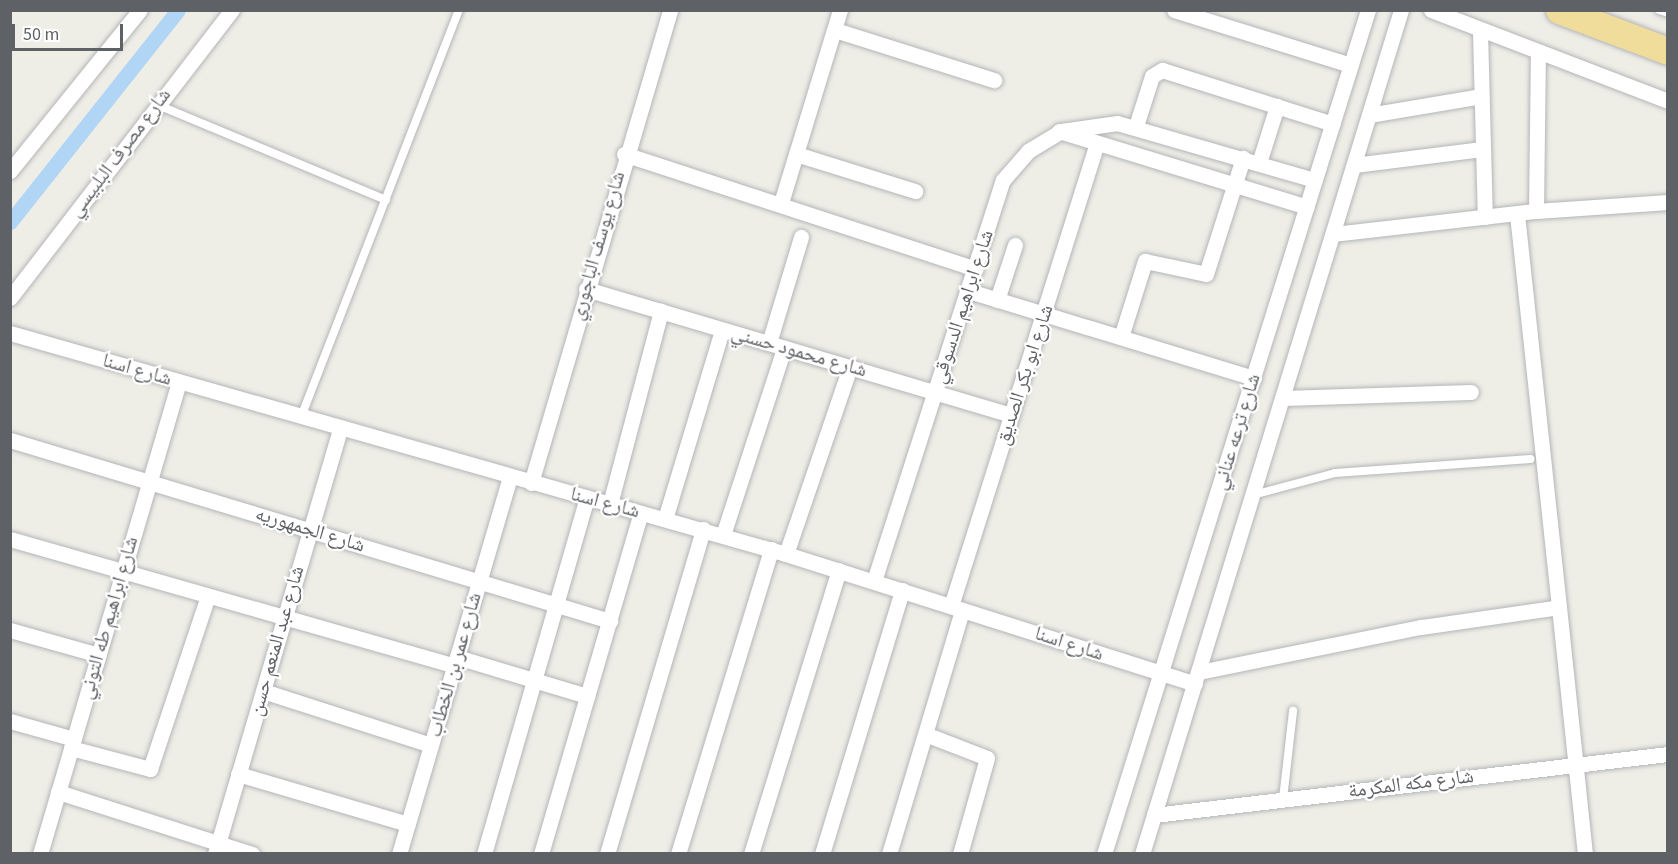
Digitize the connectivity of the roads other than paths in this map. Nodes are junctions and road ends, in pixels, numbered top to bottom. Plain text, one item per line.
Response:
1 (140, 10) edge
2 (232, 10) edge
3 (459, 10) edge
4 (670, 10) edge
5 (840, 10) edge
6 (1174, 10) edge
7 (1368, 10) edge
8 (1401, 10) edge
9 (1431, 10) edge
10 (1559, 10) edge
11 (1659, 10) edge
12 (1668, 14) edge
13 (835, 30) junction
14 (1480, 31) junction
15 (1668, 51) edge
16 (1538, 56) junction
17 (1351, 65) junction
18 (994, 80) dead end
19 (1481, 96) junction
20 (1668, 100) edge
21 (157, 105) junction
22 (1277, 106) junction
23 (1369, 115) junction
24 (1333, 124) junction
25 (1136, 126) junction
26 (1059, 131) junction
27 (1097, 143) junction
28 (1195, 144) junction
29 (1482, 148) junction
30 (624, 154) junction
31 (796, 154) junction
32 (1243, 158) junction
33 (1259, 163) junction
34 (1354, 165) junction
35 (1186, 170) junction
36 (10, 171) edge
37 (1315, 180) junction
38 (1234, 185) junction
39 (915, 191) dead end
40 (386, 200) junction
41 (1668, 202) edge
42 (781, 203) junction
43 (1307, 207) junction
44 (1536, 211) junction
45 (1517, 214) junction
46 (1485, 217) junction
47 (1333, 234) junction
48 (801, 237) dead end
49 (1015, 245) dead end
50 (976, 269) junction
51 (586, 289) junction
52 (969, 291) junction
53 (10, 298) edge
54 (997, 300) junction
55 (661, 311) junction
56 (1045, 314) junction
57 (722, 330) junction
58 (10, 333) edge
59 (1121, 337) junction
60 (776, 345) junction
61 (850, 368) junction
62 (1254, 378) junction
63 (178, 382) junction
64 (1471, 392) dead end
65 (936, 393) junction
66 (1283, 398) junction
67 (1012, 416) junction
68 (301, 417) junction
69 (340, 429) junction
70 (10, 440) edge
71 (1531, 459) dead end
72 (510, 477) junction
73 (149, 482) junction
74 (531, 483) junction
75 (1253, 495) junction
76 (587, 498) junction
77 (610, 504) junction
78 (641, 513) junction
79 (665, 519) junction
80 (310, 530) junction
81 (703, 530) junction
82 (723, 535) junction
83 (10, 540) edge
84 (779, 552) junction
85 (839, 570) junction
86 (123, 572) junction
87 (480, 581) junction
88 (874, 581) junction
89 (902, 590) junction
90 (208, 596) junction
91 (556, 604) junction
92 (1559, 607) junction
93 (956, 608) junction
94 (285, 617) junction
95 (610, 621) junction
96 (10, 630) edge
97 (99, 655) junction
98 (456, 662) junction
99 (1161, 674) junction
100 (1197, 678) junction
101 (534, 680) junction
102 (263, 691) junction
103 (587, 696) junction
104 (1293, 711) dead end
105 (10, 721) edge
106 (925, 734) junction
107 (73, 744) junction
108 (431, 745) junction
109 (1668, 754) edge
110 (1575, 765) junction
111 (238, 774) junction
112 (58, 792) junction
113 (1283, 799) junction
114 (1154, 814) junction
115 (408, 824) junction
116 (217, 848) edge
117 (40, 854) edge
118 (252, 854) edge
119 (399, 854) edge
120 (484, 854) edge
121 (541, 854) edge
122 (607, 854) edge
123 (678, 854) edge
124 (751, 854) edge
125 (822, 854) edge
126 (889, 854) edge
127 (960, 854) edge
128 (1104, 854) edge
129 (1142, 854) edge
130 (1585, 854) edge

1 - 36 street
2 - 21 street, شارع مصرف البلبيسي
3 - 40 lane
4 - 30 street, شارع يوسف الباجوري
5 - 13 street
6 - 17 street
7 - 17 street, شارع ترعه عناني
8 - 23 street, شارع ترعه عناني
9 - 14 street
10 - 15 highway
11 - 12 lane
13 - 18 street
13 - 31 street
14 - 16 street
14 - 19 street
16 - 20 street
16 - 44 street
17 - 24 street, شارع ترعه عناني
19 - 23 street
19 - 29 street
21 - 40 lane
21 - 53 street, شارع مصرف البلبيسي
22 - 24 street
22 - 25 street
22 - 33 street
23 - 34 street, شارع ترعه عناني
24 - 37 street, شارع ترعه عناني
25 - 26 street, شارع ابراهيم الدسوقي
25 - 28 street, شارع ابراهيم الدسوقي
26 - 27 street
26 - 50 street, شارع ابراهيم الدسوقي
27 - 35 street
27 - 56 street, شارع ابو بكر الصديق
28 - 32 street, شارع ابراهيم الدسوقي
28 - 35 street
29 - 34 street
29 - 46 street
30 - 42 street
30 - 51 street, شارع يوسف الباجوري
31 - 39 street
31 - 42 street
32 - 33 street, شارع ابراهيم الدسوقي
32 - 38 street
33 - 37 street, شارع ابراهيم الدسوقي
34 - 47 street, شارع ترعه عناني
35 - 38 street
37 - 43 street, شارع ترعه عناني
38 - 43 street
38 - 59 street
40 - 68 lane
41 - 44 street
42 - 50 street
43 - 62 street, شارع ترعه عناني
44 - 45 street
45 - 46 street
45 - 92 street
46 - 47 street
47 - 66 street, شارع ترعه عناني
48 - 60 street
49 - 54 street
50 - 52 street, شارع ابراهيم الدسوقي
51 - 55 street, شارع محمود حسني
51 - 74 street, شارع يوسف الباجوري
52 - 54 street
52 - 65 street, شارع ابراهيم الدسوقي
54 - 56 street
55 - 57 street, شارع محمود حسني
55 - 77 street
56 - 59 street
56 - 67 street, شارع ابو بكر الصديق
57 - 60 street, شارع محمود حسني
57 - 79 street
58 - 63 street, شارع اسنا
59 - 62 street
60 - 61 street, شارع محمود حسني
60 - 82 street
61 - 65 street, شارع محمود حسني
61 - 84 street
62 - 99 street, شارع ترعه عناني
63 - 68 street, شارع اسنا
63 - 73 street, شارع ابراهيم طه التوني
64 - 66 street
65 - 67 street, شارع محمود حسني
65 - 88 street, شارع ابراهيم الدسوقي
66 - 75 street, شارع ترعه عناني
67 - 93 street, شارع ابو بكر الصديق
68 - 69 street, شارع اسنا
69 - 72 street, شارع اسنا
69 - 80 street, شارع عبد المنعم حسن
70 - 73 street, شارع الجمهوريه
71 - 75 lane
72 - 74 street, شارع اسنا
72 - 87 street, شارع عمر بن الخطاب
73 - 80 street, شارع الجمهوريه
73 - 86 street, شارع ابراهيم طه التوني
74 - 76 street, شارع اسنا
75 - 100 street, شارع ترعه عناني
76 - 77 street, شارع اسنا
76 - 91 street
77 - 78 street, شارع اسنا
78 - 79 street, شارع اسنا
78 - 95 street
79 - 81 street, شارع اسنا
80 - 87 street, شارع الجمهوريه
80 - 94 street, شارع عبد المنعم حسن
81 - 82 street, شارع اسنا
81 - 122 street
82 - 84 street, شارع اسنا
83 - 86 street
84 - 85 street, شارع اسنا
84 - 123 street
85 - 88 street, شارع اسنا
85 - 124 street
86 - 90 street
86 - 97 street, شارع ابراهيم طه التوني
87 - 91 street, شارع الجمهوريه
87 - 98 street, شارع عمر بن الخطاب
88 - 89 street, شارع اسنا
89 - 93 street, شارع اسنا
89 - 125 street
90 - 94 street
90 - 107 street
91 - 95 street, شارع الجمهوريه
91 - 101 street
92 - 100 street
92 - 110 street
93 - 99 street, شارع اسنا
93 - 106 street, شارع ابو بكر الصديق
94 - 98 street
94 - 102 street, شارع عبد المنعم حسن
95 - 103 street
96 - 97 street
97 - 107 street, شارع ابراهيم طه التوني
98 - 101 street
98 - 108 street, شارع عمر بن الخطاب
99 - 100 street, شارع اسنا
99 - 128 street, شارع ترعه عناني
100 - 114 street, شارع ترعه عناني
101 - 103 street
101 - 120 street
102 - 108 street
102 - 111 street, شارع عبد المنعم حسن
103 - 121 street
104 - 113 lane
105 - 107 street
106 - 126 street, شارع ابو بكر الصديق
106 - 127 street
107 - 112 street, شارع ابراهيم طه التوني
108 - 115 street, شارع عمر بن الخطاب
109 - 110 street, شارع مكه المكرمة
110 - 113 street, شارع مكه المكرمة
110 - 130 street
111 - 115 street
111 - 116 street, شارع عبد المنعم حسن
112 - 116 street
112 - 117 street, شارع ابراهيم طه التوني
113 - 114 street, شارع مكه المكرمة
114 - 129 street, شارع ترعه عناني
115 - 119 street, شارع عمر بن الخطاب
116 - 118 street

